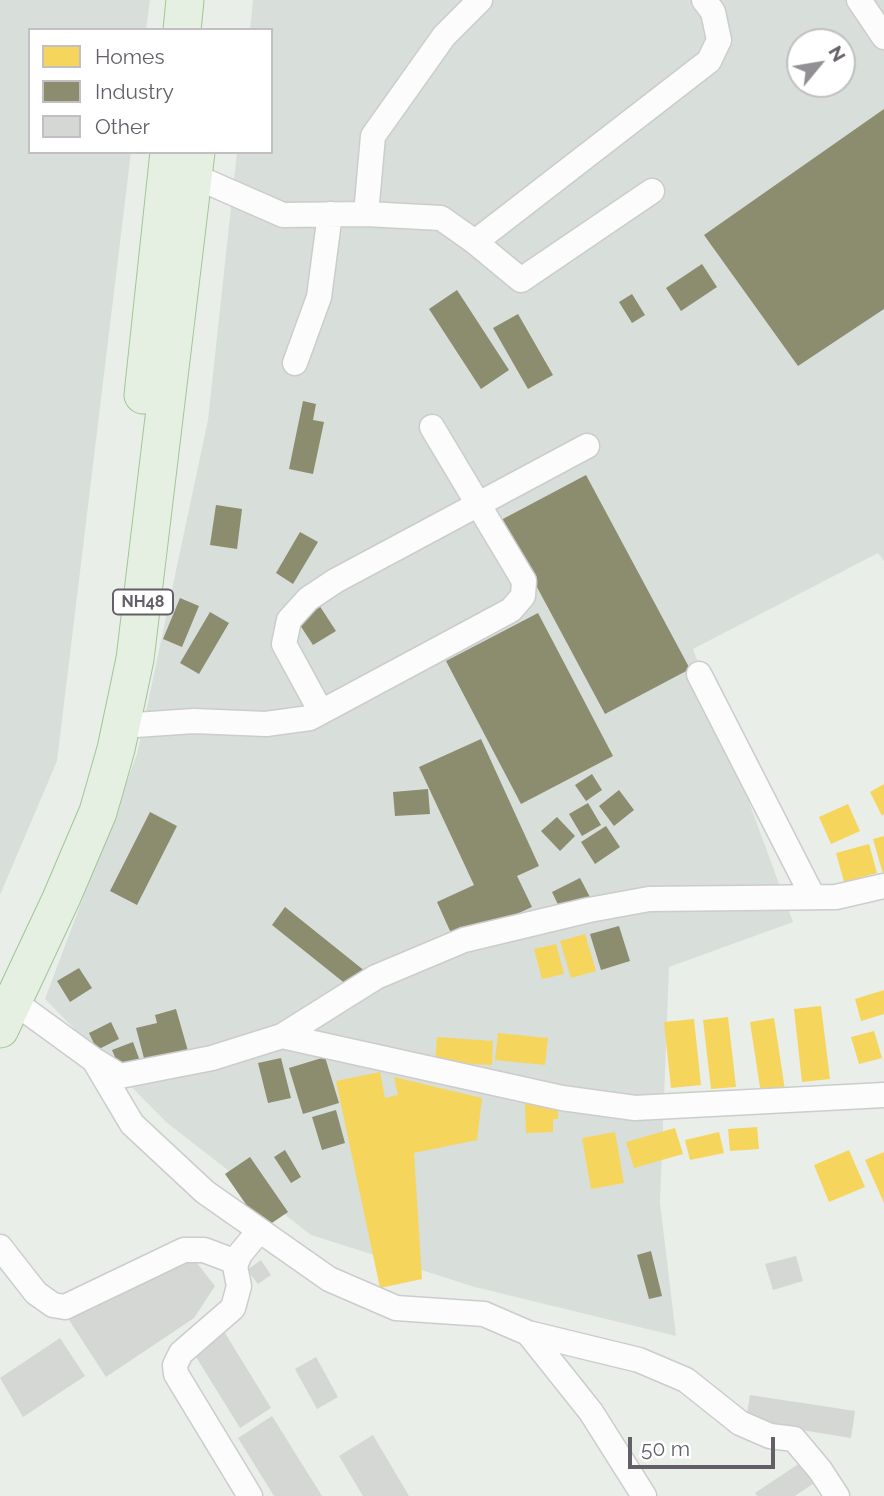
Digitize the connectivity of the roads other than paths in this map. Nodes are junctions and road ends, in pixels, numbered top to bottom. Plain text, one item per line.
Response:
1 (185, 0) edge
2 (210, 0) edge
3 (480, 0) edge
4 (704, 0) edge
5 (859, 0) edge
6 (182, 28) edge
7 (207, 28) edge
8 (884, 37) edge
9 (187, 160) edge
10 (652, 191) dead end
11 (330, 214) junction
12 (366, 214) junction
13 (475, 242) junction
14 (295, 363) dead end
15 (432, 427) dead end
16 (587, 446) dead end
17 (479, 506) junction
18 (699, 674) dead end
19 (321, 712) junction
20 (121, 726) junction
21 (884, 887) edge
22 (813, 897) junction
23 (3, 1001) edge
24 (282, 1035) junction
25 (94, 1060) junction
26 (884, 1096) edge
27 (259, 1231) junction
28 (0, 1247) edge
29 (236, 1262) junction
30 (528, 1333) junction
31 (250, 1496) edge
32 (644, 1496) edge
33 (837, 1496) edge

1 - 6 highway
2 - 7 highway
3 - 12 street
4 - 13 street
5 - 8 street
9 - 11 street
9 - 20 highway, NH48
9 - 23 highway, NH48
10 - 13 street
11 - 12 street
11 - 14 street
12 - 13 street
15 - 17 street
16 - 17 street
17 - 19 street
17 - 19 street
18 - 22 street
19 - 20 street
20 - 23 highway, NH48
21 - 22 street
22 - 24 street
23 - 25 street
24 - 25 street
24 - 26 street
25 - 27 street
27 - 29 street
27 - 30 street
28 - 29 street
29 - 31 street
30 - 32 street
30 - 33 street

